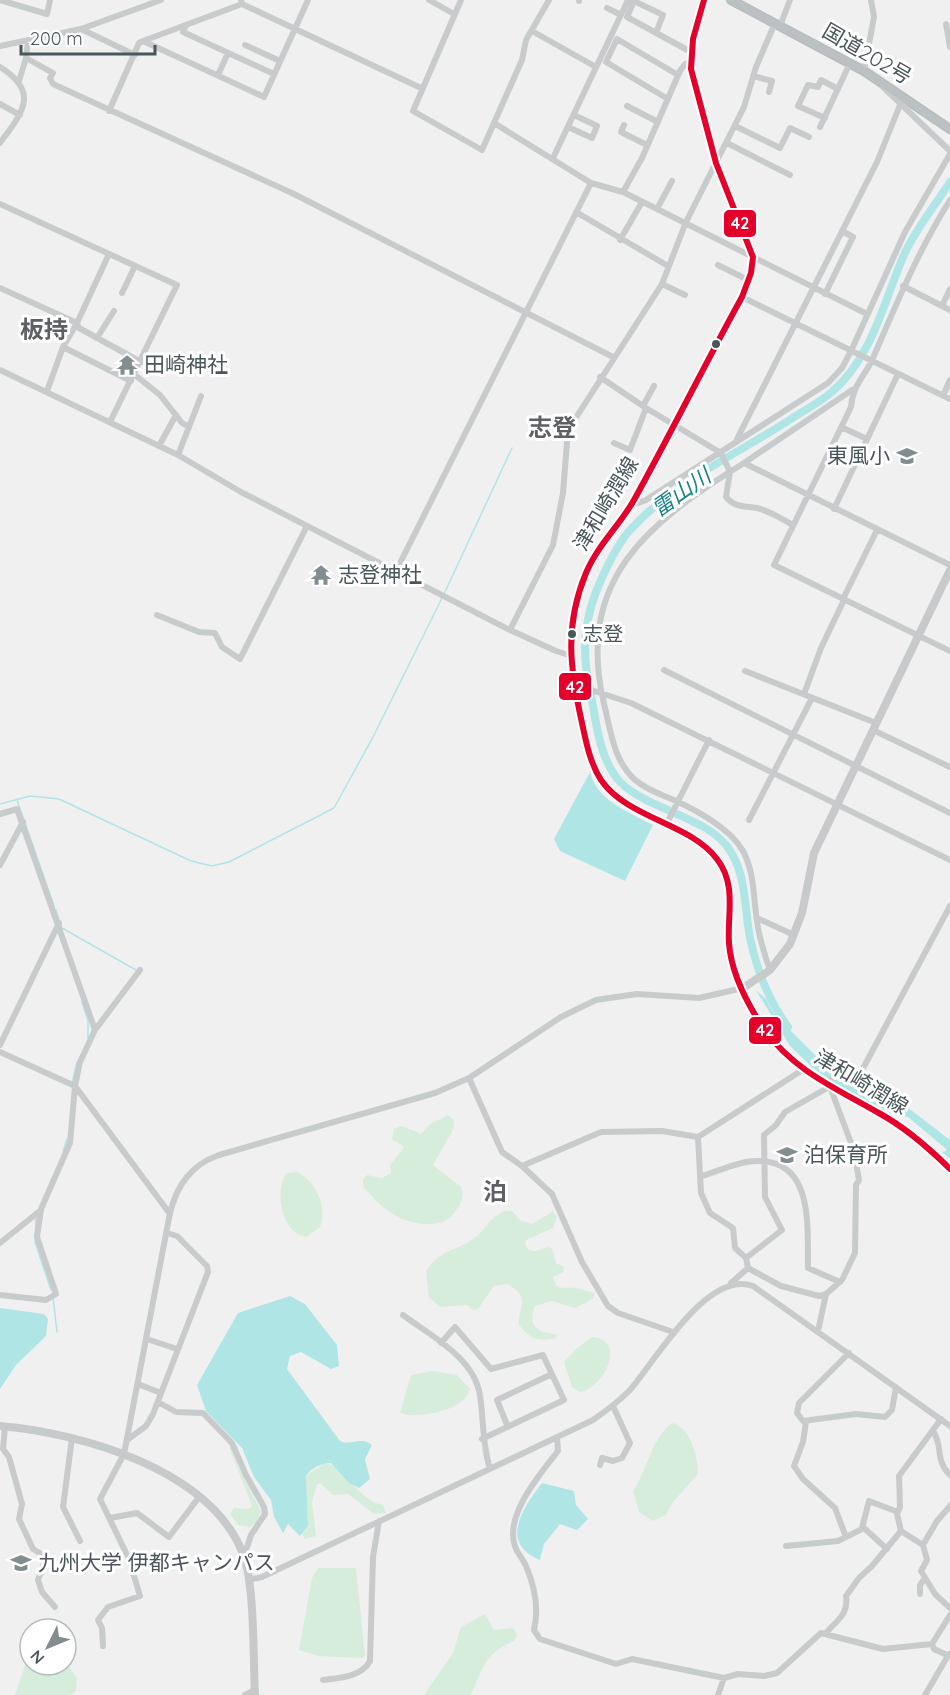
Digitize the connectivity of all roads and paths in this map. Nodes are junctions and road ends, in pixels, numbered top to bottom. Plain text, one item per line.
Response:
1 (0, 0) edge
2 (50, 0) edge
3 (161, 0) edge
4 (308, 0) edge
5 (429, 0) edge
6 (461, 0) edge
7 (628, 0) edge
8 (705, 0) edge
9 (730, 0) edge
10 (790, 0) edge
11 (872, 0) edge
12 (546, 1) edge
13 (241, 2) edge
14 (607, 8) dead end
15 (454, 14) junction
16 (621, 15) junction
17 (946, 24) dead end
18 (186, 25) junction
19 (778, 25) junction
20 (295, 28) junction
21 (81, 29) junction
22 (532, 31) junction
23 (656, 33) junction
24 (28, 41) junction
25 (143, 41) junction
26 (244, 45) dead end
27 (0, 46) edge
28 (950, 47) edge
29 (691, 52) junction
30 (228, 53) junction
31 (135, 56) junction
32 (26, 58) junction
33 (280, 62) junction
34 (691, 62) junction
35 (850, 63) junction
36 (0, 67) edge
37 (596, 67) junction
38 (864, 71) junction
39 (274, 74) junction
40 (218, 75) junction
41 (678, 75) junction
42 (753, 76) junction
43 (20, 81) junction
44 (885, 83) junction
45 (421, 88) junction
46 (838, 89) junction
47 (769, 92) dead end
48 (668, 99) junction
49 (0, 104) edge
50 (900, 105) junction
51 (627, 106) dead end
52 (109, 111) junction
53 (20, 115) junction
54 (574, 115) junction
55 (825, 118) junction
56 (658, 122) junction
57 (494, 123) junction
58 (624, 125) dead end
59 (735, 126) junction
60 (568, 127) junction
61 (820, 127) dead end
62 (950, 129) edge
63 (810, 137) dead end
64 (0, 143) edge
65 (727, 143) junction
66 (647, 146) junction
67 (950, 153) edge
68 (553, 158) junction
69 (716, 163) junction
70 (790, 175) dead end
71 (672, 181) dead end
72 (591, 183) junction
73 (623, 192) junction
74 (950, 200) edge
75 (642, 202) junction
76 (0, 204) edge
77 (657, 209) junction
78 (576, 212) junction
79 (686, 222) junction
80 (842, 231) junction
81 (620, 240) junction
82 (109, 254) junction
83 (753, 256) junction
84 (718, 265) dead end
85 (135, 266) junction
86 (669, 266) junction
87 (748, 280) junction
88 (662, 284) junction
89 (903, 286) junction
90 (0, 288) edge
91 (812, 288) junction
92 (950, 289) edge
93 (122, 293) dead end
94 (825, 294) junction
95 (685, 295) dead end
96 (742, 297) junction
97 (942, 306) junction
98 (525, 310) junction
99 (950, 310) edge
100 (114, 311) dead end
101 (867, 314) junction
102 (77, 323) junction
103 (795, 324) junction
104 (98, 338) junction
105 (63, 347) junction
106 (851, 351) junction
107 (613, 357) junction
108 (872, 361) junction
109 (141, 363) junction
110 (0, 370) edge
111 (898, 374) junction
112 (600, 377) junction
113 (133, 378) junction
114 (950, 380) edge
115 (654, 386) dead end
116 (852, 390) junction
117 (47, 391) junction
118 (201, 396) dead end
119 (943, 396) junction
120 (950, 399) edge
121 (645, 407) junction
122 (176, 415) junction
123 (110, 422) junction
124 (673, 424) junction
125 (189, 427) junction
126 (841, 427) junction
127 (867, 439) junction
128 (736, 440) junction
129 (614, 443) dead end
130 (159, 446) junction
131 (721, 454) junction
132 (178, 455) junction
133 (744, 463) junction
134 (730, 471) junction
135 (808, 495) junction
136 (634, 501) junction
137 (834, 509) junction
138 (793, 525) junction
139 (307, 526) junction
140 (877, 530) junction
141 (950, 565) edge
142 (950, 570) edge
143 (396, 571) junction
144 (843, 599) junction
145 (157, 615) dead end
146 (510, 630) junction
147 (918, 636) junction
148 (950, 651) edge
149 (569, 655) junction
150 (664, 670) dead end
151 (745, 671) dead end
152 (573, 684) junction
153 (601, 691) junction
154 (804, 694) junction
155 (812, 698) junction
156 (874, 726) junction
157 (792, 735) junction
158 (709, 740) junction
159 (855, 766) junction
160 (950, 767) edge
161 (773, 772) junction
162 (678, 802) junction
163 (837, 805) junction
164 (950, 813) edge
165 (0, 814) edge
166 (749, 820) dead end
167 (21, 824) junction
168 (666, 825) junction
169 (950, 860) edge
170 (0, 864) edge
171 (950, 906) edge
172 (756, 918) junction
173 (57, 925) junction
174 (794, 935) junction
175 (768, 971) junction
176 (139, 972) dead end
177 (747, 986) junction
178 (95, 1030) junction
179 (0, 1045) edge
180 (0, 1052) edge
181 (804, 1069) junction
182 (469, 1078) junction
183 (73, 1085) junction
184 (829, 1086) junction
185 (698, 1137) junction
186 (764, 1161) junction
187 (522, 1166) junction
188 (950, 1169) edge
189 (702, 1176) junction
190 (41, 1209) junction
191 (170, 1214) junction
192 (167, 1233) junction
193 (0, 1243) edge
194 (746, 1258) junction
195 (748, 1268) junction
196 (840, 1282) junction
197 (730, 1284) junction
198 (826, 1294) junction
199 (0, 1295) edge
200 (403, 1315) dead end
201 (818, 1331) junction
202 (673, 1332) junction
203 (147, 1339) junction
204 (441, 1343) junction
205 (177, 1349) junction
206 (849, 1353) junction
207 (552, 1374) junction
208 (138, 1384) junction
209 (896, 1388) junction
210 (161, 1393) junction
211 (158, 1402) junction
212 (613, 1406) junction
213 (941, 1419) junction
214 (806, 1422) junction
215 (2, 1426) edge
216 (950, 1426) edge
217 (507, 1427) junction
218 (933, 1431) junction
219 (72, 1438) junction
220 (557, 1438) junction
221 (482, 1439) junction
222 (127, 1440) junction
223 (124, 1454) junction
224 (600, 1465) dead end
225 (490, 1469) junction
226 (950, 1475) edge
227 (199, 1497) junction
228 (950, 1506) edge
229 (898, 1512) junction
230 (110, 1518) junction
231 (380, 1521) junction
232 (862, 1528) junction
233 (901, 1531) junction
234 (846, 1537) junction
235 (80, 1541) dead end
236 (922, 1545) junction
237 (786, 1546) dead end
238 (887, 1549) junction
239 (244, 1556) junction
240 (925, 1578) junction
241 (249, 1580) junction
242 (920, 1594) dead end
243 (949, 1606) edge
244 (56, 1607) dead end
245 (950, 1615) edge
246 (826, 1633) junction
247 (932, 1644) junction
248 (103, 1646) dead end
249 (949, 1654) edge
250 (942, 1670) junction
251 (950, 1673) edge
252 (724, 1678) junction
253 (323, 1680) dead end
254 (255, 1692) edge
255 (245, 1695) edge
256 (718, 1695) edge
257 (925, 1695) edge

1 - 2 street
3 - 21 street
4 - 20 street
5 - 15 street
6 - 15 street
7 - 16 street
8 - 29 main road
9 - 19 highway, 国道202号
10 - 19 street
11 - 38 street
12 - 22 street
13 - 18 street
13 - 20 street
14 - 16 street
15 - 45 street
16 - 37 street
17 - 28 street
18 - 25 street
18 - 30 street
19 - 35 highway, 国道202号
19 - 42 street
20 - 33 street
20 - 45 street
21 - 24 street
21 - 31 street
22 - 37 street
22 - 57 street
23 - 23 street
23 - 29 street
24 - 27 street
24 - 32 street
25 - 31 street
25 - 40 street
26 - 33 street
29 - 34 main road
30 - 39 street
30 - 40 street
31 - 52 street
32 - 43 street
32 - 52 street
33 - 39 street
34 - 41 street
34 - 69 main road
35 - 38 highway, 国道202号
35 - 46 street
36 - 43 street
37 - 54 street
38 - 44 highway, 国道202号
39 - 40 street
41 - 48 street
41 - 48 street
42 - 47 street
42 - 59 street
43 - 53 street
44 - 50 street
44 - 62 highway, 国道202号
45 - 57 street
46 - 55 street
46 - 55 street
48 - 56 street
49 - 53 street
50 - 67 street
50 - 80 street
51 - 56 street
52 - 98 street
53 - 64 street
54 - 60 street
54 - 60 street
55 - 61 street
56 - 66 street
57 - 68 street
58 - 66 street
59 - 63 street
59 - 65 street
60 - 68 street
65 - 69 street
65 - 70 street
66 - 73 street
67 - 101 street
68 - 72 street
69 - 79 street
69 - 83 main road
71 - 77 street
72 - 73 street
72 - 78 street
73 - 75 street
74 - 89 street
75 - 77 street
75 - 81 street
76 - 82 street
77 - 79 street
78 - 81 street
78 - 98 street
79 - 83 street
79 - 86 street
80 - 91 street
80 - 94 street
81 - 86 street
82 - 85 street
82 - 102 street
83 - 87 main road, 津和崎潤線
83 - 91 street
84 - 87 street
85 - 93 street
85 - 109 street
86 - 88 street
87 - 96 main road, 津和崎潤線
88 - 95 street
88 - 107 street
89 - 97 street
89 - 108 street
90 - 102 street
91 - 94 street
91 - 103 street
92 - 97 street
94 - 101 street
96 - 103 street
96 - 124 main road, 津和崎潤線
97 - 99 street
98 - 107 street
98 - 143 street
100 - 104 street
101 - 106 street
102 - 104 street
102 - 105 street
103 - 106 street
103 - 128 street
104 - 109 street
105 - 113 street
105 - 117 street
106 - 108 street
106 - 128 street
107 - 112 street
108 - 111 street
108 - 116 street
109 - 113 street
110 - 117 street
111 - 119 street
111 - 127 street
112 - 121 street
112 - 146 street
113 - 122 street
113 - 123 street
114 - 119 street
115 - 121 street
116 - 126 street
116 - 133 street
117 - 123 street
118 - 125 street
119 - 120 street
121 - 124 street
121 - 129 street
122 - 125 street
122 - 130 street
123 - 130 street
124 - 131 street
124 - 136 main road, 津和崎潤線
125 - 132 street
126 - 127 street
126 - 135 street
127 - 137 street
128 - 131 street
130 - 132 street
131 - 134 street
131 - 136 street
132 - 139 street
133 - 134 street
133 - 135 street
134 - 138 street
134 - 153 street
135 - 137 street
135 - 138 street
136 - 149 main road, 津和崎潤線
137 - 140 street
138 - 144 street
139 - 143 street
139 - 145 street
140 - 141 street
140 - 144 street
142 - 147 main road
143 - 146 street
144 - 147 street
144 - 154 street
146 - 149 street
147 - 148 street
147 - 156 main road
149 - 152 main road, 津和崎潤線
150 - 157 street
151 - 154 street
152 - 153 street
152 - 168 main road, 津和崎潤線
153 - 158 street
153 - 162 street
154 - 155 street
155 - 156 street
155 - 157 street
156 - 159 main road
156 - 160 street
157 - 159 street
157 - 161 street
158 - 161 street
158 - 162 street
159 - 163 main road
159 - 164 street
161 - 163 street
161 - 166 street
162 - 168 street
162 - 172 street
163 - 169 street
163 - 174 main road
165 - 167 street
167 - 170 street
167 - 173 street
168 - 177 main road, 津和崎潤線
171 - 184 street
172 - 174 street
172 - 175 street
173 - 178 street
173 - 179 street
174 - 175 main road
175 - 177 main road
176 - 178 street
177 - 181 main road, 津和崎潤線
177 - 182 street
178 - 183 street
180 - 183 street
181 - 184 main road, 津和崎潤線
181 - 185 street
182 - 187 street
182 - 191 street
183 - 190 street
183 - 191 street
184 - 186 street
184 - 188 main road, 津和崎潤線
184 - 196 street
185 - 187 street
185 - 189 street
186 - 189 street
186 - 194 street
186 - 196 street
187 - 202 street
189 - 194 street
190 - 193 street
190 - 199 street
191 - 192 street
192 - 203 street
192 - 205 street
194 - 195 street
195 - 197 street
195 - 198 street
196 - 198 street
197 - 201 street
197 - 202 street
198 - 201 street
200 - 204 street
201 - 206 street
202 - 212 street
203 - 205 street
203 - 208 street
204 - 207 street
204 - 221 street
205 - 210 street
206 - 209 street
206 - 214 street
207 - 217 street
207 - 217 street
208 - 210 street
208 - 222 street
209 - 213 street
209 - 214 street
210 - 211 street
211 - 222 street
211 - 239 street
212 - 220 street
212 - 224 street
213 - 216 street
213 - 218 street
214 - 234 street
215 - 219 main road
215 - 244 street
217 - 221 street
218 - 226 street
218 - 229 street
219 - 223 main road
219 - 235 street
220 - 225 street
220 - 252 street
221 - 225 street
222 - 223 street
223 - 227 main road
223 - 230 street
225 - 231 street
227 - 230 street
227 - 239 main road
228 - 236 street
229 - 232 street
229 - 233 street
230 - 248 street
231 - 241 street
231 - 253 street
232 - 234 street
232 - 238 street
233 - 236 street
233 - 238 street
234 - 237 street
236 - 240 street
238 - 246 street
239 - 241 main road
240 - 242 street
240 - 243 street
241 - 254 main road
245 - 247 street
246 - 247 street
246 - 252 street
247 - 249 street
249 - 250 street
250 - 251 street
250 - 257 street
252 - 256 street
254 - 255 street

